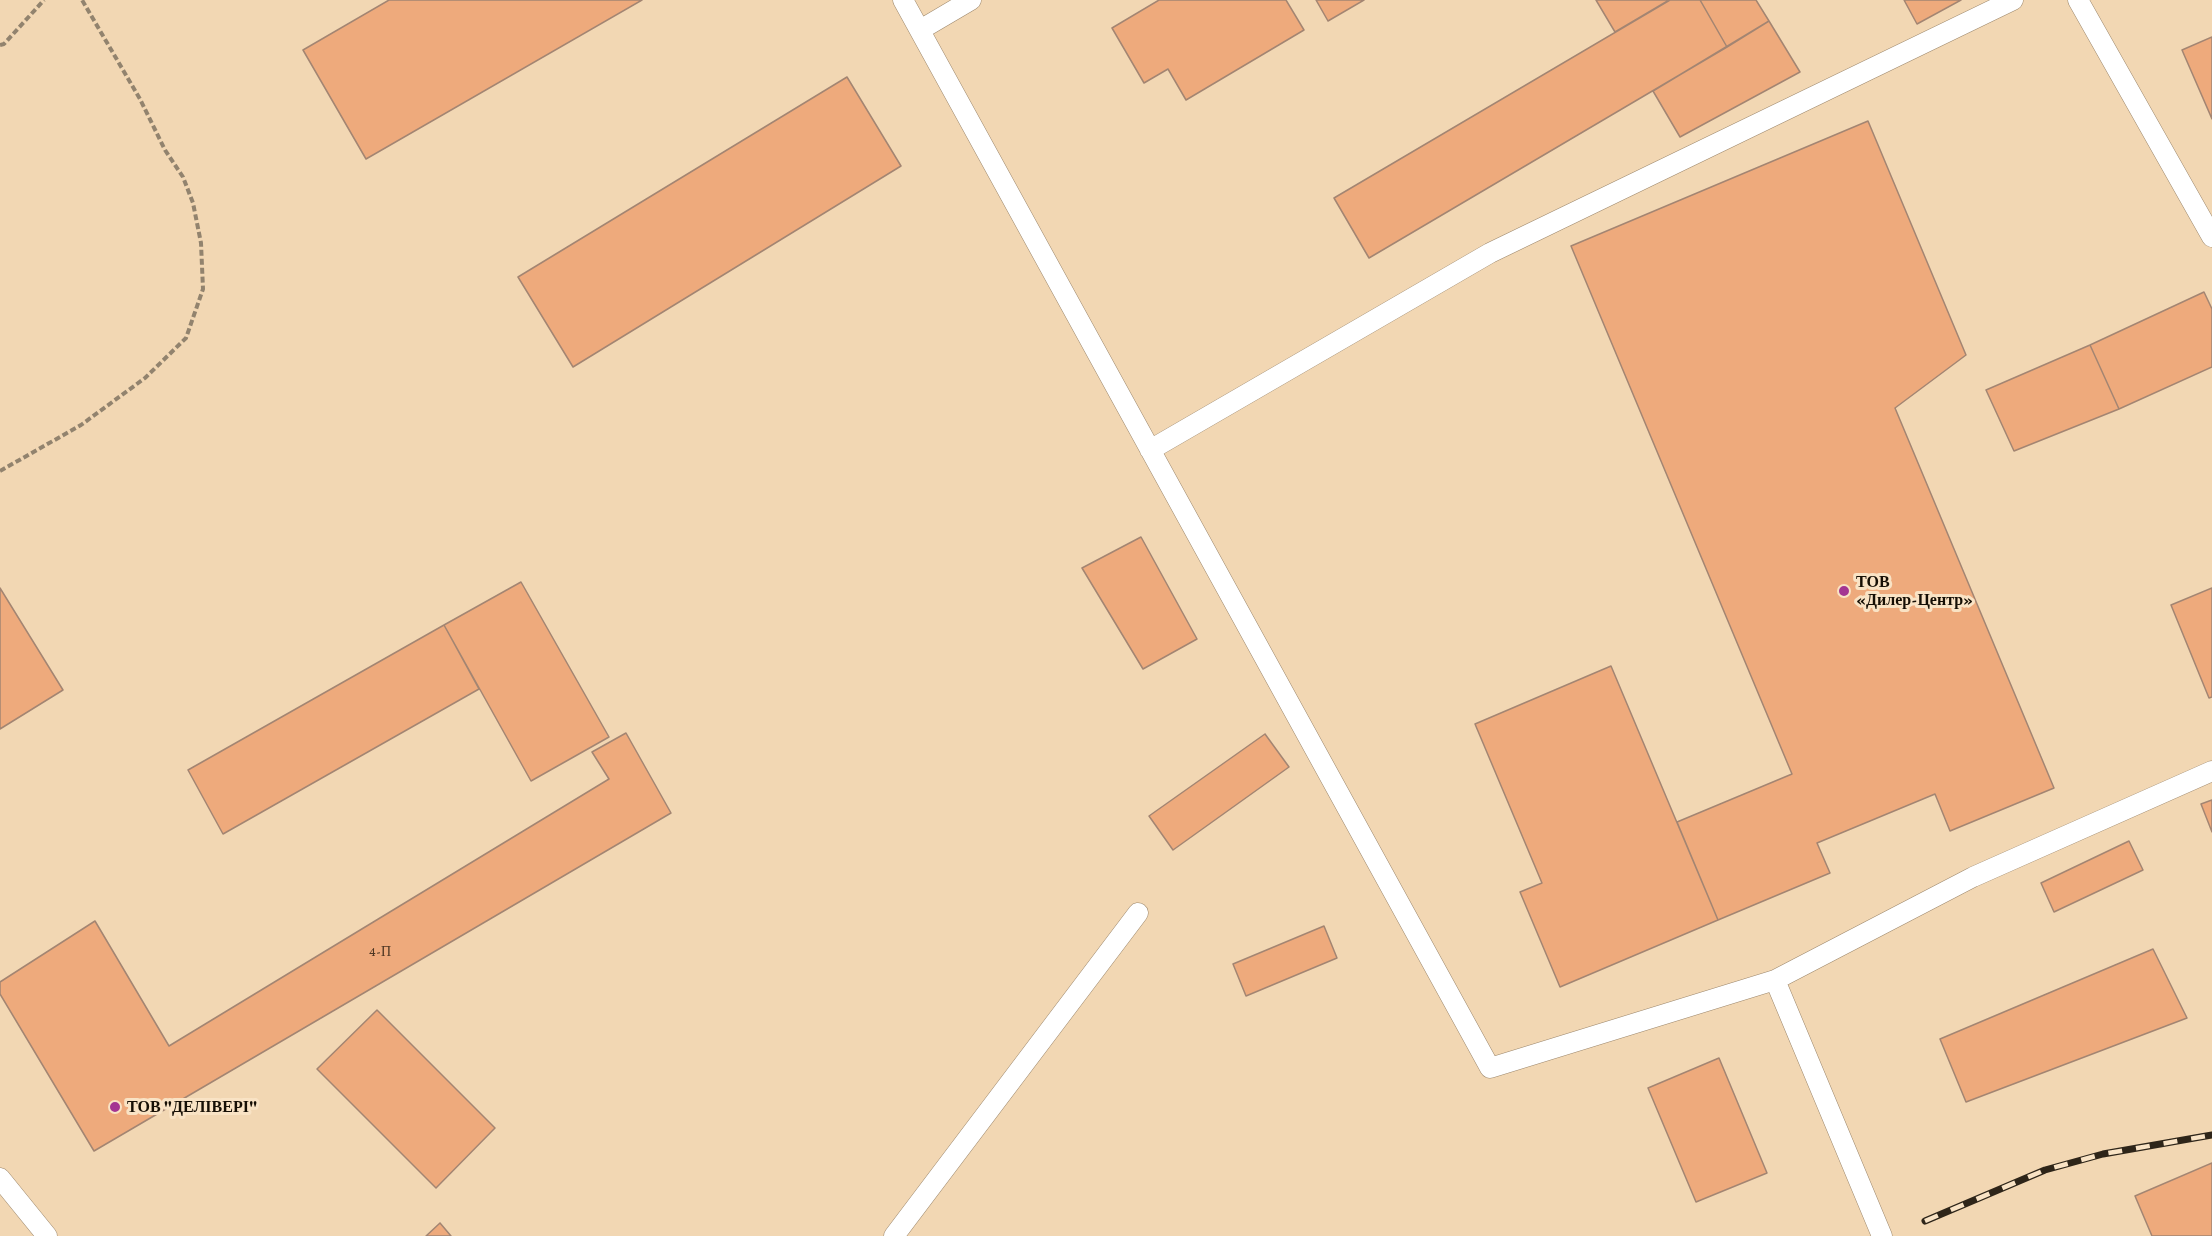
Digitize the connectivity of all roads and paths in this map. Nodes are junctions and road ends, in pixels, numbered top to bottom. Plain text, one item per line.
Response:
1 (44, 0) edge
2 (82, 0) edge
3 (903, 0) edge
4 (971, 0) edge
5 (2013, 0) edge
6 (2078, 0) edge
7 (920, 30) junction
8 (0, 45) edge
9 (2212, 237) edge
10 (1150, 450) junction
11 (0, 471) edge
12 (2212, 771) edge
13 (1138, 913) dead end
14 (1775, 980) junction
15 (0, 1178) edge
16 (47, 1236) edge
17 (894, 1236) edge
18 (1882, 1236) edge

1 - 8 path
2 - 11 path
3 - 7 lane
4 - 7 lane
5 - 10 lane
6 - 9 lane
7 - 10 lane
10 - 14 lane
12 - 14 lane
13 - 17 lane
14 - 18 lane
15 - 16 lane

